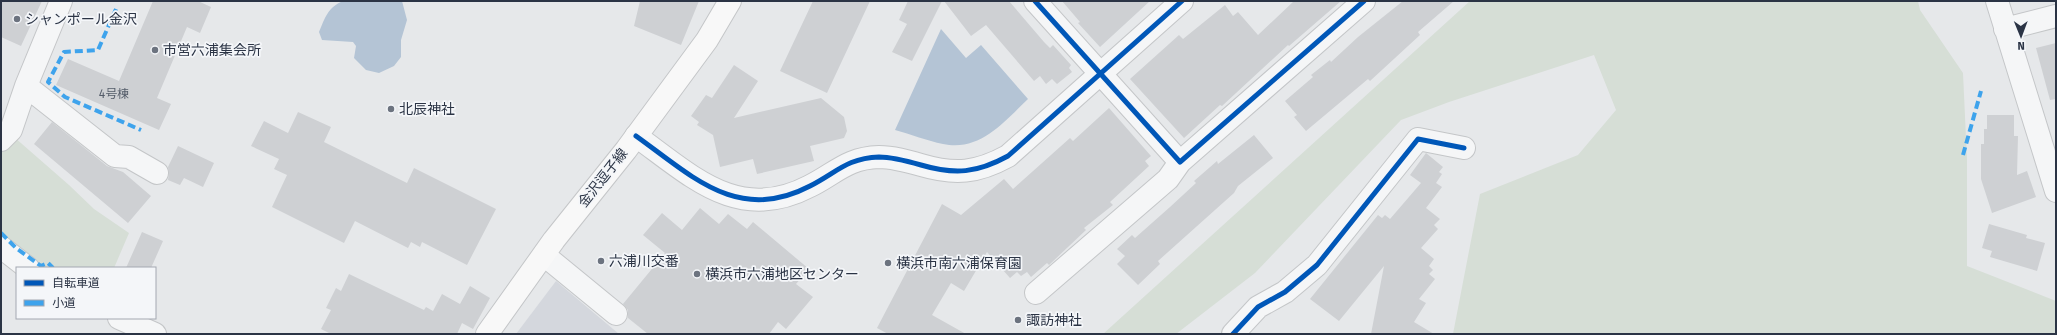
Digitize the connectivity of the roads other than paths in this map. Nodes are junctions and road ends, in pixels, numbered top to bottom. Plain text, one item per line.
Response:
1 (61, 1) edge
2 (730, 1) edge
3 (1035, 1) edge
4 (1182, 1) edge
5 (1364, 1) edge
6 (1997, 1) edge
7 (2056, 16) edge
8 (2005, 29) junction
9 (1101, 74) junction
10 (26, 86) junction
11 (636, 136) junction
12 (1, 140) edge
13 (2049, 143) edge
14 (1464, 148) dead end
15 (1180, 162) junction
16 (157, 173) dead end
17 (2056, 191) edge
18 (1, 247) edge
19 (544, 255) junction
20 (27, 267) edge
21 (1036, 293) dead end
22 (616, 314) dead end
23 (121, 319) edge
24 (155, 334) edge
25 (488, 334) edge
26 (1233, 334) edge

1 - 10 street
2 - 11 main road, 金沢逗子線
3 - 9 street
4 - 9 street
5 - 15 street
6 - 8 street
7 - 8 street
8 - 13 street
9 - 11 street
9 - 15 street
10 - 12 street
10 - 16 street
11 - 19 main road, 金沢逗子線
13 - 17 street
14 - 26 street
15 - 21 street
18 - 20 street
19 - 22 street
19 - 25 main road, 金沢逗子線
23 - 24 street

